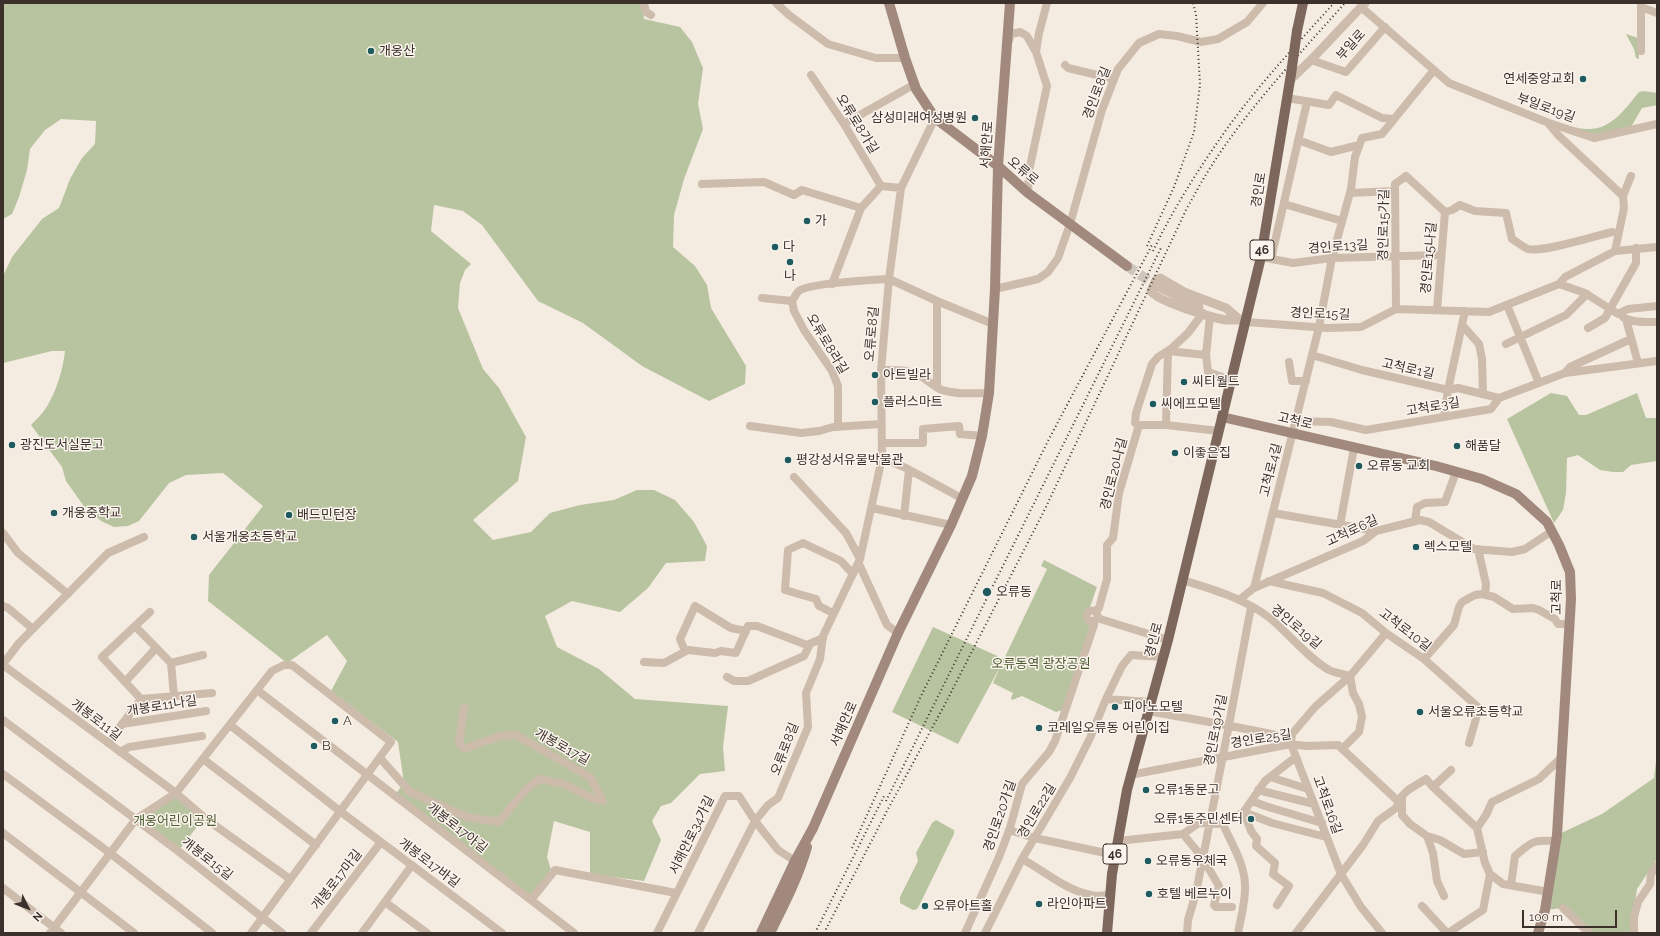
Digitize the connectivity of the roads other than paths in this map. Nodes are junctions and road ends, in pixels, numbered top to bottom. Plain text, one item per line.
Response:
1 (644, 3) edge
2 (776, 3) edge
3 (889, 3) edge
4 (1010, 3) edge
5 (1047, 3) edge
6 (1263, 3) edge
7 (1303, 3) edge
8 (1363, 5) edge
9 (1641, 5) edge
10 (1657, 13) edge
11 (651, 15) dead end
12 (1385, 27) junction
13 (1008, 46) junction
14 (1641, 51) dead end
15 (1036, 52) junction
16 (905, 58) junction
17 (1311, 60) junction
18 (1065, 65) dead end
19 (1434, 70) junction
20 (811, 75) dead end
21 (1290, 77) junction
22 (1114, 78) junction
23 (914, 84) junction
24 (1287, 98) junction
25 (1307, 102) junction
26 (935, 118) junction
27 (1394, 119) junction
28 (1549, 123) junction
29 (844, 124) junction
30 (1657, 124) edge
31 (1298, 140) junction
32 (1359, 145) junction
33 (998, 166) junction
34 (1631, 176) dead end
35 (702, 184) dead end
36 (881, 186) junction
37 (901, 188) junction
38 (1395, 191) junction
39 (1028, 192) junction
40 (1350, 193) junction
41 (1622, 196) junction
42 (1284, 204) junction
43 (861, 208) junction
44 (1445, 212) junction
45 (1342, 221) junction
46 (1070, 224) junction
47 (1612, 232) dead end
48 (1657, 247) edge
49 (1636, 248) junction
50 (1615, 250) junction
51 (1441, 255) junction
52 (1395, 256) junction
53 (1266, 258) junction
54 (1332, 258) junction
55 (1128, 266) tunnel mouth
56 (889, 279) junction
57 (832, 284) junction
58 (1559, 284) junction
59 (1157, 286) tunnel mouth
60 (995, 289) junction
61 (1587, 294) junction
62 (762, 298) dead end
63 (937, 301) junction
64 (792, 302) junction
65 (1507, 304) junction
66 (1657, 306) edge
67 (1396, 309) junction
68 (1610, 309) junction
69 (1437, 310) junction
70 (1465, 311) junction
71 (1618, 314) junction
72 (1207, 315) junction
73 (1626, 320) junction
74 (1243, 321) junction
75 (1657, 322) edge
76 (993, 324) junction
77 (1462, 325) junction
78 (1319, 328) junction
79 (1588, 328) dead end
80 (1520, 337) junction
81 (1631, 339) junction
82 (1506, 344) dead end
83 (1168, 351) junction
84 (1206, 355) junction
85 (1312, 356) junction
86 (1657, 361) edge
87 (1289, 362) dead end
88 (1638, 363) junction
89 (881, 370) junction
90 (1565, 373) junction
91 (1231, 380) junction
92 (1306, 380) junction
93 (1539, 383) junction
94 (937, 387) junction
95 (1448, 390) junction
96 (989, 393) junction
97 (1483, 394) junction
98 (1499, 398) junction
99 (1222, 417) junction
100 (1444, 417) junction
101 (1296, 421) junction
102 (881, 424) junction
103 (1138, 425) junction
104 (1166, 425) junction
105 (750, 426) dead end
106 (838, 427) junction
107 (1219, 431) junction
108 (1293, 434) junction
109 (982, 436) junction
110 (882, 443) junction
111 (1354, 448) junction
112 (882, 458) junction
113 (909, 470) junction
114 (1456, 472) junction
115 (794, 477) dead end
116 (962, 499) junction
117 (872, 508) junction
118 (1273, 513) junction
119 (904, 516) junction
120 (1415, 521) junction
121 (1340, 525) junction
122 (951, 526) junction
123 (1376, 531) junction
124 (1552, 531) junction
125 (3, 533) edge
126 (144, 537) dead end
127 (1478, 549) junction
128 (860, 561) junction
129 (854, 574) junction
130 (1182, 580) junction
131 (1269, 581) junction
132 (1254, 588) junction
133 (68, 594) junction
134 (1485, 595) junction
135 (1239, 600) junction
136 (3, 606) edge
137 (1251, 607) junction
138 (150, 612) dead end
139 (833, 613) junction
140 (1095, 617) junction
141 (1570, 624) junction
142 (135, 626) junction
143 (33, 629) junction
144 (746, 632) junction
145 (898, 633) junction
146 (1386, 633) junction
147 (823, 638) junction
148 (1168, 640) junction
149 (810, 644) junction
150 (156, 648) junction
151 (685, 651) junction
152 (203, 655) dead end
153 (1163, 657) junction
154 (1424, 659) junction
155 (644, 662) dead end
156 (171, 663) junction
157 (3, 665) edge
158 (1350, 676) junction
159 (727, 677) dead end
160 (125, 682) junction
161 (257, 690) junction
162 (212, 693) dead end
163 (174, 696) junction
164 (141, 699) junction
165 (1106, 699) junction
166 (1149, 707) junction
167 (464, 708) dead end
168 (206, 711) dead end
169 (3, 720) edge
170 (122, 724) junction
171 (230, 725) junction
172 (1229, 725) junction
173 (202, 736) dead end
174 (1291, 741) junction
175 (108, 743) junction
176 (1469, 743) dead end
177 (1342, 749) junction
178 (120, 752) junction
179 (1223, 757) junction
180 (380, 758) junction
181 (1561, 758) junction
182 (203, 759) junction
183 (1297, 759) junction
184 (1451, 770) dead end
185 (3, 774) edge
186 (368, 775) junction
187 (1130, 775) junction
188 (1270, 777) junction
189 (1433, 787) junction
190 (1308, 789) junction
191 (1258, 790) junction
192 (176, 793) junction
193 (1401, 799) junction
194 (1252, 801) junction
195 (1314, 804) junction
196 (341, 812) junction
197 (1244, 812) junction
198 (136, 820) junction
199 (755, 821) junction
200 (1222, 822) junction
201 (1209, 823) junction
202 (1322, 823) junction
203 (813, 828) junction
204 (1477, 828) junction
205 (1009, 830) junction
206 (3, 832) edge
207 (1183, 834) junction
208 (1427, 836) junction
209 (1326, 837) junction
210 (1035, 838) junction
211 (1118, 841) junction
212 (1556, 841) junction
213 (381, 842) junction
214 (316, 845) junction
215 (1483, 852) junction
216 (110, 853) junction
217 (1115, 855) junction
218 (1202, 857) junction
219 (1022, 859) junction
220 (795, 861) junction
221 (412, 865) junction
222 (1656, 865) edge
223 (1341, 874) junction
224 (1490, 874) junction
225 (290, 880) junction
226 (1511, 886) junction
227 (3, 888) edge
228 (81, 892) junction
229 (1549, 892) junction
230 (676, 893) junction
231 (1109, 895) junction
232 (1444, 896) dead end
233 (531, 900) junction
234 (385, 902) junction
235 (1277, 905) dead end
236 (1422, 906) dead end
237 (1232, 907) dead end
238 (1563, 908) dead end
239 (262, 918) junction
240 (52, 930) edge
241 (61, 933) edge
242 (134, 933) edge
243 (212, 933) edge
244 (250, 933) edge
245 (282, 933) edge
246 (311, 933) edge
247 (362, 933) edge
248 (427, 933) edge
249 (502, 933) edge
250 (574, 933) edge
251 (657, 933) edge
252 (698, 933) edge
253 (761, 933) edge
254 (770, 933) edge
255 (966, 933) edge
256 (984, 933) edge
257 (1107, 933) edge
258 (1187, 933) edge
259 (1238, 933) edge
260 (1296, 933) edge
261 (1382, 933) edge
262 (1447, 933) edge
263 (1538, 933) edge
264 (1589, 933) edge
265 (1634, 933) edge

1 - 11 street
2 - 16 street
3 - 16 main road, 오류로
4 - 13 main road, 서해안로
5 - 15 street
6 - 22 street, 경인로8길
7 - 21 main road, 경인로 / 46, bridge
8 - 12 street, 부일로19길
8 - 17 street, 부일로
9 - 10 street
9 - 14 street
12 - 17 street, 부일로
12 - 19 street, 부일로19길
13 - 15 street
13 - 33 main road, 서해안로
15 - 39 street
16 - 23 main road, 오류로
17 - 21 street, 부일로
18 - 22 street
19 - 27 street
19 - 28 street, 부일로19길
20 - 29 street, 오류로8가길
21 - 24 main road, 경인로 / 46
22 - 46 street, 경인로8길
23 - 26 main road, 오류로
23 - 29 street
24 - 25 street
24 - 53 main road, 경인로 / 46
25 - 27 street
25 - 31 street
26 - 33 main road, 오류로
26 - 37 street, 오류로8길
27 - 32 street
28 - 30 street, 부일로19길
28 - 41 street
29 - 36 street, 오류로8가길
31 - 32 street
31 - 42 street
32 - 40 street
33 - 39 main road, 오류로
33 - 60 main road, 서해안로
34 - 41 street
35 - 43 street
36 - 37 street
36 - 43 street
37 - 56 street, 오류로8길
38 - 40 street
38 - 44 street, 경인로15가길
38 - 52 street, 경인로15가길
39 - 46 main road, 오류로
40 - 45 street
41 - 50 street
42 - 45 street
42 - 53 street
43 - 57 street
44 - 47 street, 경인로15나길
44 - 51 street, 경인로15나길
45 - 54 street
46 - 55 main road, 오류로
46 - 60 street
48 - 49 street, 경인로15길
49 - 50 street, 경인로15길
49 - 68 street
50 - 58 street, 경인로15길
51 - 52 street, 경인로13길
51 - 69 street, 경인로15나길
52 - 54 street, 경인로13길
52 - 67 street, 경인로15가길
53 - 54 street, 경인로13길
53 - 74 main road, 경인로 / 46
54 - 78 street
56 - 57 street
56 - 63 street
56 - 89 street, 오류로8길
57 - 64 street
58 - 61 street
58 - 65 street, 경인로15길
59 - 74 street
60 - 76 main road, 서해안로
61 - 68 street
61 - 80 street
62 - 64 street
63 - 76 street
63 - 94 street
64 - 106 street, 오류로8라길
65 - 70 street, 경인로15길
65 - 80 street
66 - 71 street
67 - 69 street, 경인로15길
67 - 78 street, 경인로15길
68 - 71 street
68 - 79 street
69 - 70 street, 경인로15길
70 - 77 street
71 - 73 street
72 - 74 street
72 - 74 street
72 - 83 street, 경인로20나길
72 - 84 street
73 - 75 street
73 - 81 street
74 - 78 street, 경인로15길
74 - 91 main road, 경인로 / 46
76 - 96 main road, 서해안로
77 - 95 street
77 - 97 street
78 - 85 street
80 - 82 street
80 - 93 street
81 - 88 street
81 - 90 street, 고척로3길
83 - 84 street
83 - 103 street, 경인로20나길
83 - 104 street
84 - 91 street
85 - 92 street
85 - 95 street, 고척로1길
86 - 88 street, 고척로3길
87 - 92 street
88 - 90 street, 고척로3길
89 - 94 street
89 - 102 street, 오류로8길
90 - 93 street, 고척로3길
91 - 99 main road, 경인로 / 46
92 - 101 street
93 - 98 street, 고척로3길
94 - 96 street
95 - 97 street, 고척로1길
95 - 100 street
96 - 109 main road, 서해안로
97 - 98 street, 고척로1길
98 - 100 street, 고척로3길
99 - 107 main road, 경인로 / 46
99 - 108 main road, 고척로
100 - 101 street, 고척로3길
101 - 108 street
102 - 106 street
102 - 110 street, 오류로8길
103 - 104 street
103 - 140 street, 경인로20나길
104 - 107 street
105 - 106 street
107 - 130 main road, 경인로 / 46
108 - 111 main road, 고척로
108 - 118 street, 고척로4길
109 - 110 street
109 - 116 main road, 서해안로
110 - 112 street, 오류로8길
111 - 114 main road, 고척로
111 - 121 street
112 - 113 street
112 - 117 street, 오류로8길
113 - 116 street
113 - 119 street
114 - 120 street
114 - 124 main road, 고척로
115 - 128 street
116 - 122 main road, 서해안로
117 - 119 street
117 - 128 street, 오류로8길
118 - 121 street, 고척로4길
118 - 132 street, 고척로4길
119 - 122 street
120 - 123 street, 고척로6길
120 - 127 street, 고척로6길
121 - 123 street, 고척로4길
122 - 145 main road, 서해안로
123 - 131 street, 고척로6길
124 - 127 street, 고척로6길
124 - 141 main road, 고척로
125 - 133 street
126 - 133 street, 개봉로11길
127 - 134 street
128 - 129 street, 오류로8길
128 - 145 street
129 - 139 street, 오류로8길
129 - 139 street
130 - 135 street, 경인로19길
130 - 148 main road, 경인로 / 46
131 - 132 street, 고척로6길
131 - 146 street, 고척로10길
132 - 135 street, 고척로6길
133 - 143 street, 개봉로11길
134 - 141 street
134 - 154 street
135 - 137 street, 경인로19길
136 - 143 street
137 - 158 street, 경인로19길
137 - 172 street, 경인로19가길
138 - 142 street, 개봉로11나길
139 - 147 street, 오류로8길
140 - 148 street
140 - 205 street, 경인로20가길
141 - 181 main road, 고척로
142 - 150 street
142 - 160 street, 개봉로11나길
143 - 157 street, 개봉로11길
144 - 149 street
144 - 151 street
144 - 151 street
145 - 203 main road, 서해안로
146 - 154 street, 고척로10길
146 - 158 street
147 - 149 street
147 - 199 street, 오류로8길
148 - 153 main road, 경인로 / 46
149 - 159 street
150 - 156 street
150 - 160 street
151 - 155 street
152 - 156 street
153 - 165 street, 경인로22길
153 - 166 main road, 경인로 / 46
154 - 176 street, 고척로10길
156 - 163 street
157 - 175 street, 개봉로11길
158 - 174 street
158 - 177 street
160 - 164 street, 개봉로11나길
161 - 171 street
161 - 180 street
161 - 186 street
162 - 163 street, 개봉로11나길
163 - 164 street, 개봉로11나길
164 - 170 street, 개봉로11나길
165 - 166 street
165 - 210 street, 경인로22길
166 - 172 street
166 - 187 main road, 경인로 / 46
167 - 180 street, 개봉로17길
168 - 170 street, 개봉로11나길
169 - 198 street
170 - 175 street, 개봉로11나길
171 - 182 street
171 - 196 street
172 - 174 street
172 - 179 street, 경인로19가길
173 - 178 street
174 - 177 street, 경인로25길
174 - 179 street, 경인로25길
174 - 183 street, 고척로16길
175 - 178 street, 개봉로11길
177 - 193 street
178 - 192 street, 개봉로11길
179 - 187 street, 경인로25길
179 - 201 street, 경인로19가길
180 - 186 street
181 - 204 street
181 - 212 main road, 고척로
182 - 192 street
182 - 214 street
183 - 188 street
183 - 190 street, 고척로16길
184 - 189 street
185 - 216 street
186 - 196 street
186 - 233 street, 개봉로17아길
187 - 211 main road, 경인로 / 46
188 - 190 street
188 - 191 street
189 - 193 street
189 - 204 street
190 - 195 street, 고척로16길
191 - 194 street
191 - 195 street
192 - 198 street
192 - 225 street
193 - 208 street
193 - 223 street
194 - 197 street
194 - 202 street
195 - 202 street, 고척로16길
196 - 213 street, 개봉로17바길
196 - 214 street
197 - 200 street
197 - 209 street
197 - 235 street
198 - 216 street
198 - 239 street, 개봉로15길
199 - 220 street, 서해안로34가길
199 - 230 street, 서해안로34가길
199 - 252 street, 오류로8길
200 - 201 street
200 - 259 street
201 - 207 street
201 - 218 street, 경인로19가길
202 - 209 street, 고척로16길
203 - 220 main road, 서해안로
203 - 254 main road
204 - 215 street
205 - 210 street
205 - 255 street, 경인로20가길
206 - 228 street
207 - 211 street
207 - 218 street
208 - 215 street
208 - 232 street
209 - 223 street, 고척로16길
210 - 217 street
210 - 219 street, 경인로22길
211 - 217 main road, 경인로 / 46
212 - 226 street
212 - 229 main road, 고척로
213 - 221 street, 개봉로17바길
213 - 246 street, 개봉로17마길
214 - 225 street
215 - 224 street
216 - 228 street
216 - 243 street
217 - 231 main road, 경인로 / 46
218 - 237 street
218 - 258 street, 경인로19가길
219 - 231 street
219 - 256 street, 경인로22길
220 - 253 main road, 서해안로
221 - 234 street
221 - 249 street, 개봉로17바길
222 - 265 street
223 - 260 street
223 - 261 street, 고척로16길
224 - 226 street
224 - 262 street
225 - 239 street
226 - 229 street
227 - 240 street
228 - 240 street
228 - 242 street
229 - 263 main road, 고척로
230 - 233 street
230 - 251 street, 서해안로34가길
231 - 257 main road, 경인로 / 46
233 - 250 street, 개봉로17아길
234 - 247 street
234 - 248 street
236 - 262 street
238 - 264 street
239 - 244 street
239 - 245 street
240 - 241 street

